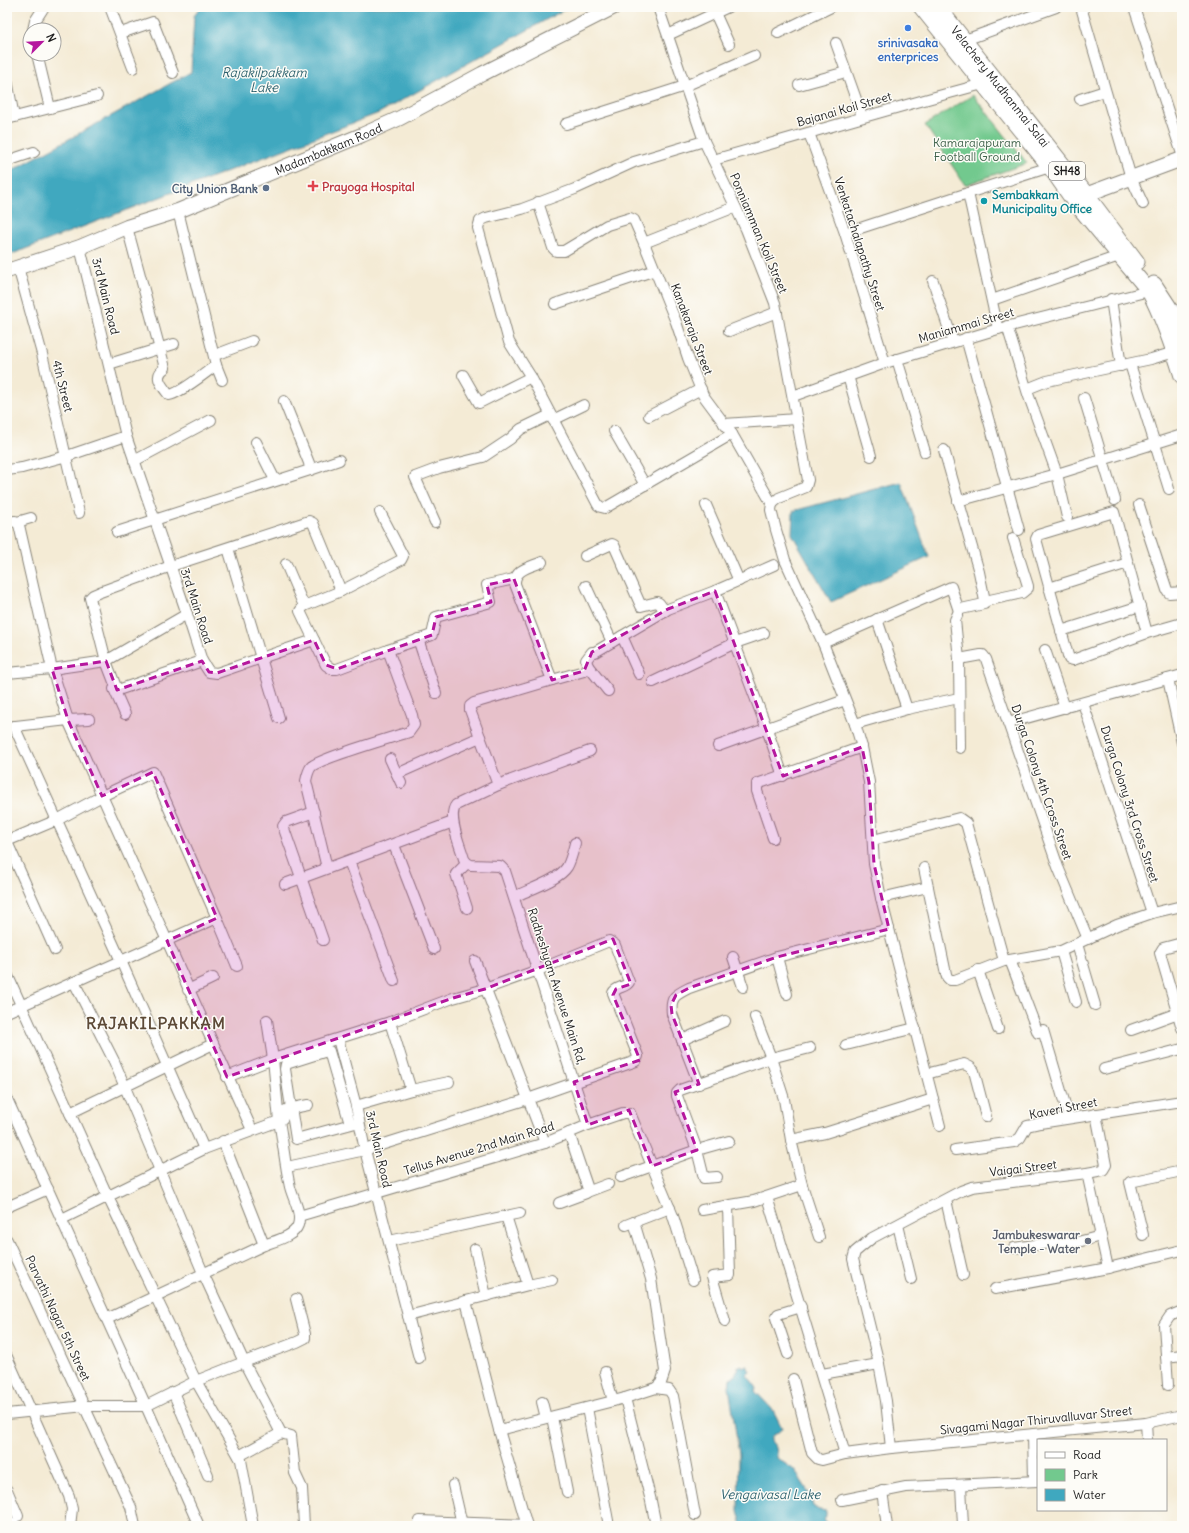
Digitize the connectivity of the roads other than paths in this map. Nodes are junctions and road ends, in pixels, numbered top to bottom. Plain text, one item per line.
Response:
1 (44, 7) edge
2 (110, 7) edge
3 (614, 7) edge
4 (658, 7) edge
5 (728, 7) edge
6 (830, 7) edge
7 (921, 7) edge
8 (938, 7) edge
9 (1056, 7) edge
10 (1081, 7) edge
11 (1134, 7) edge
12 (715, 13) junction
13 (35, 22) edge
14 (121, 33) junction
15 (778, 33) dead end
16 (668, 35) junction
17 (964, 40) junction
18 (836, 43) dead end
19 (729, 44) dead end
20 (754, 56) dead end
21 (39, 62) edge
22 (133, 68) dead end
23 (846, 72) junction
24 (174, 73) dead end
25 (7, 80) edge
26 (983, 84) junction
27 (799, 85) dead end
28 (685, 86) junction
29 (1105, 92) junction
30 (97, 96) dead end
31 (1080, 99) dead end
32 (50, 108) junction
33 (862, 116) junction
34 (10, 118) edge
35 (566, 124) dead end
36 (809, 133) junction
37 (704, 141) junction
38 (34, 152) dead end
39 (1182, 154) edge
40 (1182, 158) edge
41 (713, 160) junction
42 (7, 161) edge
43 (1050, 167) junction
44 (1130, 178) junction
45 (968, 193) junction
46 (1079, 197) junction
47 (538, 202) junction
48 (1143, 204) dead end
49 (735, 206) junction
50 (178, 211) junction
51 (127, 227) junction
52 (845, 233) junction
53 (644, 243) junction
54 (80, 247) junction
55 (1119, 256) junction
56 (13, 269) edge
57 (655, 270) junction
58 (933, 281) dead end
59 (1149, 291) junction
60 (1110, 299) junction
61 (992, 300) junction
62 (555, 304) dead end
63 (777, 312) junction
64 (1002, 327) junction
65 (729, 331) dead end
66 (966, 338) junction
67 (252, 341) dead end
68 (953, 342) junction
69 (174, 344) dead end
70 (160, 348) junction
71 (1178, 348) edge
72 (897, 359) junction
73 (216, 360) junction
74 (885, 363) junction
75 (109, 364) junction
76 (1125, 365) junction
77 (463, 375) dead end
78 (848, 376) junction
79 (1182, 376) edge
80 (531, 377) junction
81 (222, 380) dead end
82 (701, 389) junction
83 (1027, 389) junction
84 (793, 396) junction
85 (1084, 398) dead end
86 (284, 401) dead end
87 (584, 404) dead end
88 (649, 416) dead end
89 (551, 418) junction
90 (797, 419) junction
91 (211, 420) dead end
92 (724, 424) junction
93 (614, 431) dead end
94 (732, 434) junction
95 (1182, 435) edge
96 (126, 436) junction
97 (256, 442) dead end
98 (1155, 443) junction
99 (944, 450) dead end
100 (925, 452) dead end
101 (67, 456) junction
102 (871, 456) dead end
103 (1103, 459) junction
104 (134, 460) junction
105 (340, 460) dead end
106 (7, 470) edge
107 (310, 470) junction
108 (1056, 474) junction
109 (275, 480) junction
110 (645, 485) junction
111 (1006, 488) junction
112 (1169, 489) dead end
113 (1115, 500) dead end
114 (958, 501) junction
115 (772, 504) junction
116 (706, 505) dead end
117 (1138, 505) dead end
118 (380, 512) dead end
119 (80, 513) dead end
120 (1067, 516) dead end
121 (31, 518) dead end
122 (154, 520) junction
123 (12, 522) edge
124 (435, 522) dead end
125 (1019, 530) dead end
126 (116, 532) dead end
127 (1013, 538) dead end
128 (228, 548) junction
129 (585, 556) dead end
130 (542, 562) dead end
131 (286, 564) dead end
132 (1128, 564) junction
133 (774, 565) dead end
134 (170, 566) junction
135 (514, 579) junction
136 (739, 581) junction
137 (586, 586) dead end
138 (1049, 588) junction
139 (341, 591) junction
140 (715, 591) junction
141 (1182, 592) edge
142 (986, 601) junction
143 (304, 606) junction
144 (1140, 606) junction
145 (665, 611) junction
146 (959, 611) junction
147 (187, 614) junction
148 (877, 619) junction
149 (1182, 623) edge
150 (1061, 631) junction
151 (764, 633) dead end
152 (1147, 633) junction
153 (622, 636) junction
154 (418, 639) junction
155 (314, 640) junction
156 (612, 642) junction
157 (735, 643) junction
158 (823, 644) junction
159 (388, 650) junction
160 (1045, 650) dead end
161 (260, 659) junction
162 (959, 659) junction
163 (106, 661) junction
164 (202, 661) junction
165 (588, 666) junction
166 (52, 669) junction
167 (7, 673) edge
168 (639, 674) dead end
169 (1182, 676) edge
170 (1168, 679) junction
171 (552, 680) junction
172 (653, 682) dead end
173 (112, 690) junction
174 (608, 691) dead end
175 (436, 693) dead end
176 (959, 698) junction
177 (845, 700) junction
178 (1083, 704) junction
179 (1066, 708) junction
180 (907, 710) junction
181 (125, 714) dead end
182 (279, 718) dead end
183 (89, 719) dead end
184 (68, 720) junction
185 (1008, 723) junction
186 (855, 724) junction
187 (10, 727) edge
188 (767, 729) junction
189 (480, 737) junction
190 (1182, 743) edge
191 (718, 746) dead end
192 (862, 747) junction
193 (960, 748) dead end
194 (590, 751) dead end
195 (390, 759) dead end
196 (783, 776) junction
197 (498, 785) junction
198 (102, 796) junction
199 (314, 812) junction
200 (57, 820) junction
201 (453, 822) junction
202 (773, 838) dead end
203 (873, 840) junction
204 (7, 842) edge
205 (575, 843) dead end
206 (394, 845) junction
207 (349, 861) junction
208 (467, 863) junction
209 (327, 868) junction
210 (924, 868) dead end
211 (302, 878) junction
212 (285, 884) dead end
213 (928, 887) junction
214 (514, 897) junction
215 (881, 898) junction
216 (1182, 906) edge
217 (467, 908) dead end
218 (1152, 913) junction
219 (217, 918) junction
220 (889, 929) junction
221 (1088, 939) junction
222 (323, 940) dead end
223 (167, 941) junction
224 (1182, 943) edge
225 (1077, 944) junction
226 (434, 949) dead end
227 (55, 950) dead end
228 (1061, 951) junction
229 (733, 957) dead end
230 (777, 957) junction
231 (1007, 960) junction
232 (121, 961) junction
233 (475, 961) dead end
234 (237, 966) dead end
235 (538, 970) junction
236 (738, 970) junction
237 (978, 970) junction
238 (7, 974) edge
239 (213, 978) dead end
240 (394, 981) dead end
241 (74, 982) junction
242 (744, 987) dead end
243 (188, 990) junction
244 (485, 990) junction
245 (787, 994) dead end
246 (1076, 1002) dead end
247 (21, 1005) junction
248 (1095, 1005) dead end
249 (7, 1012) edge
250 (1178, 1013) junction
251 (754, 1017) dead end
252 (267, 1020) dead end
253 (725, 1021) dead end
254 (390, 1022) junction
255 (915, 1028) junction
256 (1182, 1028) edge
257 (998, 1029) dead end
258 (1131, 1030) dead end
259 (338, 1039) junction
260 (682, 1040) junction
261 (213, 1044) junction
262 (846, 1045) dead end
263 (810, 1048) dead end
264 (1182, 1049) edge
265 (771, 1058) junction
266 (273, 1059) junction
267 (167, 1065) junction
268 (1104, 1069) dead end
269 (926, 1074) junction
270 (227, 1076) junction
271 (449, 1082) dead end
272 (574, 1082) junction
273 (698, 1084) junction
274 (124, 1086) junction
275 (411, 1090) junction
276 (7, 1099) edge
277 (528, 1099) junction
278 (933, 1099) junction
279 (1182, 1101) edge
280 (308, 1105) dead end
281 (356, 1106) junction
282 (291, 1108) junction
283 (70, 1113) junction
284 (1096, 1114) junction
285 (986, 1116) dead end
286 (1069, 1118) junction
287 (279, 1121) junction
288 (355, 1123) junction
289 (588, 1125) junction
290 (940, 1126) dead end
291 (252, 1130) junction
292 (569, 1133) junction
293 (791, 1140) junction
294 (223, 1141) junction
295 (729, 1141) dead end
296 (545, 1143) junction
297 (204, 1149) junction
298 (365, 1150) junction
299 (697, 1150) junction
300 (955, 1150) dead end
301 (652, 1166) junction
302 (287, 1167) junction
303 (159, 1171) junction
304 (1182, 1171) edge
305 (1086, 1173) junction
306 (621, 1177) dead end
307 (717, 1178) dead end
308 (608, 1184) dead end
309 (802, 1185) junction
310 (48, 1189) junction
311 (587, 1192) junction
312 (377, 1194) junction
313 (108, 1197) junction
314 (767, 1197) junction
315 (946, 1200) junction
316 (559, 1203) dead end
317 (728, 1206) junction
318 (7, 1207) edge
319 (670, 1208) junction
320 (702, 1210) dead end
321 (520, 1213) dead end
322 (299, 1216) junction
323 (506, 1216) junction
324 (62, 1219) junction
325 (898, 1225) junction
326 (1143, 1235) dead end
327 (1101, 1236) junction
328 (819, 1237) dead end
329 (7, 1240) edge
330 (389, 1241) junction
331 (264, 1245) junction
332 (475, 1248) dead end
333 (1014, 1248) dead end
334 (1182, 1250) edge
335 (1108, 1268) junction
336 (204, 1273) junction
337 (963, 1275) dead end
338 (912, 1279) dead end
339 (552, 1280) dead end
340 (693, 1280) dead end
341 (528, 1285) junction
342 (996, 1288) dead end
343 (156, 1296) junction
344 (486, 1296) junction
345 (296, 1299) dead end
346 (466, 1301) junction
347 (801, 1307) junction
348 (1182, 1310) edge
349 (408, 1316) junction
350 (107, 1319) junction
351 (725, 1321) dead end
352 (788, 1354) dead end
353 (1182, 1355) edge
354 (7, 1357) edge
355 (1166, 1357) junction
356 (419, 1358) dead end
357 (244, 1362) junction
358 (879, 1364) junction
359 (605, 1372) dead end
360 (822, 1374) junction
361 (793, 1380) dead end
362 (196, 1381) junction
363 (1168, 1385) dead end
364 (656, 1388) junction
365 (173, 1392) junction
366 (625, 1398) junction
367 (613, 1401) junction
368 (542, 1402) dead end
369 (85, 1406) junction
370 (146, 1406) junction
371 (587, 1408) junction
372 (32, 1412) junction
373 (7, 1414) edge
374 (1182, 1415) edge
375 (549, 1417) junction
376 (1146, 1423) junction
377 (499, 1430) junction
378 (281, 1433) junction
379 (1033, 1434) junction
380 (1147, 1439) edge
381 (891, 1448) junction
382 (845, 1454) junction
383 (238, 1456) junction
384 (208, 1475) dead end
385 (1036, 1481) edge
386 (453, 1485) dead end
387 (961, 1485) junction
388 (7, 1490) edge
389 (882, 1491) junction
390 (567, 1492) dead end
391 (842, 1500) dead end
392 (695, 1515) dead end
393 (18, 1516) dead end
394 (422, 1523) edge
395 (7, 1524) edge
396 (462, 1524) junction
397 (479, 1525) edge
398 (15, 1526) edge
399 (70, 1526) edge
400 (135, 1526) edge
401 (199, 1526) edge
402 (253, 1526) edge
403 (304, 1526) edge
404 (527, 1526) edge
405 (609, 1526) edge
406 (656, 1526) edge
407 (886, 1526) edge
408 (963, 1526) edge

1 - 13 street
2 - 14 street
3 - 50 street, Madambakkam Road
4 - 16 street, Ponniamman Koil Street
5 - 12 street
6 - 15 street
7 - 26 main road, Velachery Mudhanmai Salai / SH48
8 - 17 main road, Velachery Mudhanmai Salai / SH48
9 - 17 street
10 - 29 street
11 - 39 street
12 - 16 street
12 - 19 street
14 - 22 street
14 - 24 street
16 - 28 street, Ponniamman Koil Street
17 - 46 main road, Velachery Mudhanmai Salai / SH48
18 - 23 street
20 - 28 street
21 - 32 street
23 - 27 street
23 - 33 street
25 - 34 street
26 - 33 street, Bajanai Koil Street
26 - 43 main road, Velachery Mudhanmai Salai / SH48
28 - 35 street
28 - 37 street, Ponniamman Koil Street
29 - 31 street
29 - 44 street
30 - 32 street
32 - 34 street
33 - 36 street, Bajanai Koil Street
36 - 41 street, Bajanai Koil Street
36 - 52 street, Venkatachalapathy Street
37 - 41 street, Ponniamman Koil Street
37 - 47 street
38 - 42 street
40 - 44 street
41 - 49 street, Ponniamman Koil Street
43 - 45 street
43 - 46 main road, Velachery Mudhanmai Salai / SH48
44 - 46 street
44 - 48 street
45 - 52 street
45 - 61 street
46 - 55 main road, Velachery Mudhanmai Salai / SH48
46 - 71 main road, Velachery Mudhanmai Salai / SH48
47 - 53 street, Kanakaraja Street
47 - 80 street
49 - 53 street
49 - 63 street, Ponniamman Koil Street
50 - 51 street, Madambakkam Road
50 - 73 street
51 - 54 street, Madambakkam Road
51 - 70 street
52 - 74 street, Venkatachalapathy Street
53 - 57 street, Kanakaraja Street
54 - 56 street, Madambakkam Road
54 - 75 street, 3rd Main Road
55 - 59 main road, Velachery Mudhanmai Salai / SH48
55 - 61 street
56 - 101 street, 4th Street
57 - 62 street
57 - 82 street, Kanakaraja Street
58 - 68 street
59 - 60 street, Maniammai Street
59 - 71 main road, Velachery Mudhanmai Salai / SH48
60 - 64 street, Maniammai Street
60 - 76 street
61 - 64 street
63 - 65 street
63 - 84 street, Ponniamman Koil Street
64 - 66 street, Maniammai Street
64 - 83 street
66 - 68 street, Maniammai Street
66 - 111 street
67 - 73 street
68 - 72 street, Maniammai Street
69 - 70 street
70 - 73 street
70 - 75 street
71 - 76 street
71 - 79 main road, Velachery Mudhanmai Salai / SH48
72 - 74 street, Maniammai Street
72 - 100 street
73 - 81 street
74 - 78 street, Maniammai Street
75 - 96 street, 3rd Main Road
76 - 83 street
76 - 98 street
77 - 80 street
78 - 84 street, Maniammai Street
78 - 102 street
80 - 89 street
82 - 88 street
82 - 92 street, Kanakaraja Street
83 - 108 street
84 - 90 street, Ponniamman Koil Street
85 - 103 street
86 - 107 street
87 - 89 street
89 - 110 street
89 - 124 street
90 - 92 street
90 - 115 street, Ponniamman Koil Street
91 - 104 street
92 - 94 street, Kanakaraja Street
93 - 110 street
94 - 110 street
94 - 115 street, Kanakaraja Street
95 - 98 street
96 - 101 street
96 - 104 street, 3rd Main Road
97 - 109 street
98 - 103 street
98 - 112 street
99 - 114 street
101 - 106 street
101 - 119 street, 4th Street
103 - 108 street
103 - 113 street
104 - 122 street, 3rd Main Road
105 - 107 street
107 - 109 street
108 - 111 street
108 - 120 street
109 - 122 street
111 - 114 street
111 - 125 street
114 - 142 street
115 - 158 street
116 - 136 street
117 - 141 street
118 - 139 street
121 - 123 street
122 - 126 street
122 - 134 street, 3rd Main Road
123 - 166 street
127 - 142 street
128 - 134 street
128 - 139 street
128 - 161 street
129 - 145 street
130 - 135 street
131 - 143 street
132 - 138 street
132 - 138 street
132 - 144 street
133 - 136 street
134 - 147 street, 3rd Main Road
134 - 163 street
135 - 154 street
135 - 171 street
136 - 140 street
137 - 156 street
138 - 150 street
139 - 143 street
140 - 145 street
140 - 157 street
142 - 146 street
143 - 155 street
144 - 150 street
144 - 152 street
145 - 153 street
146 - 148 street
146 - 162 street
147 - 163 street
147 - 164 street, 3rd Main Road
148 - 158 street
148 - 180 street
149 - 152 street
150 - 152 street
151 - 157 street
153 - 156 street
153 - 168 street
154 - 159 street
154 - 175 street
155 - 159 street
155 - 161 street, 3rd Main Road
156 - 165 street
157 - 172 street
157 - 188 street
158 - 177 street
159 - 199 street
160 - 179 street
161 - 164 street, 3rd Main Road
161 - 182 street
162 - 176 street
162 - 185 street, Durga Colony 4th Cross Street
163 - 166 street
163 - 173 street
164 - 173 street
165 - 171 street
165 - 174 street
166 - 167 street
166 - 184 street
169 - 170 street
170 - 178 street
170 - 190 street
171 - 189 street
173 - 181 street
176 - 180 street
176 - 193 street
177 - 186 street
177 - 188 street
178 - 179 street
178 - 218 street, Durga Colony 3rd Cross Street
179 - 185 street
180 - 186 street
183 - 184 street
184 - 187 street
184 - 198 street
185 - 221 street, Durga Colony 4th Cross Street
186 - 192 street
187 - 200 street
188 - 191 street
188 - 196 street
189 - 195 street
189 - 197 street
192 - 196 street
192 - 203 street
194 - 197 street
196 - 202 street
197 - 201 street
198 - 200 street
198 - 219 street
198 - 223 street
199 - 209 street
199 - 211 street
200 - 204 street
200 - 232 street
201 - 206 street
201 - 208 street
203 - 215 street
203 - 231 street
204 - 227 street
205 - 214 street
206 - 207 street
206 - 226 street
207 - 209 street
207 - 240 street
208 - 214 street, Radheshyam Avenue Main Rd,
208 - 217 street
209 - 211 street
210 - 213 street
211 - 212 street
211 - 222 street
213 - 215 street
213 - 237 street
214 - 235 street, Radheshyam Avenue Main Rd,
215 - 220 street
216 - 218 street
218 - 221 street
219 - 223 street
219 - 234 street
220 - 230 street
220 - 255 street
221 - 225 street
223 - 232 street
223 - 243 street
224 - 250 street
225 - 228 street
225 - 248 street
228 - 231 street
228 - 246 street
229 - 236 street
230 - 236 street
230 - 245 street
231 - 237 street
231 - 286 street
232 - 241 street
232 - 267 street
233 - 244 street
235 - 244 street
235 - 272 street, Radheshyam Avenue Main Rd,
235 - 272 street
236 - 242 street
236 - 260 street
237 - 257 street
238 - 247 street
239 - 243 street
241 - 247 street
241 - 274 street
243 - 261 street
244 - 254 street
244 - 277 street
247 - 249 street
247 - 283 street
250 - 256 street
250 - 258 street
251 - 265 street
252 - 266 street
253 - 260 street
254 - 259 street
254 - 275 street
255 - 262 street
255 - 269 street
259 - 266 street
259 - 281 street
260 - 273 street
261 - 267 street
261 - 270 street
263 - 265 street
264 - 268 street
265 - 273 street
265 - 293 street
266 - 270 street
266 - 287 street
267 - 274 street
267 - 297 street
269 - 278 street
269 - 285 street
270 - 291 street
271 - 275 street, 3rd Main Road
272 - 277 street
272 - 289 street, Radheshyam Avenue Main Rd,
273 - 299 street
274 - 283 street
274 - 303 street
275 - 281 street, 3rd Main Road
276 - 310 street
277 - 296 street
277 - 298 street
278 - 290 street
278 - 293 street
279 - 284 street, Kaveri Street
280 - 282 street
281 - 288 street, 3rd Main Road
282 - 287 street
282 - 288 street
282 - 288 street
283 - 313 street
284 - 286 street, Kaveri Street
284 - 305 street, Vaigai Street
286 - 300 street, Kaveri Street
287 - 291 street
287 - 302 street
288 - 298 street, 3rd Main Road
289 - 292 street, Tellus Avenue 2nd Main Road
289 - 301 street
291 - 294 street
292 - 296 street, Tellus Avenue 2nd Main Road
292 - 311 street
293 - 309 street
294 - 297 street
294 - 331 street
295 - 299 street
296 - 312 street, Tellus Avenue 2nd Main Road
297 - 303 street
298 - 302 street
298 - 312 street, 3rd Main Road
299 - 301 street
299 - 307 street
301 - 306 street
301 - 319 street
302 - 322 street
303 - 313 street
303 - 336 street
304 - 326 street
305 - 315 street, Vaigai Street
305 - 327 street
308 - 311 street
309 - 314 street
309 - 328 street
310 - 318 street
310 - 324 street
311 - 316 street
312 - 322 street, Tellus Avenue 2nd Main Road
312 - 330 street, 3rd Main Road
313 - 324 street
313 - 343 street
314 - 317 street
314 - 347 street
315 - 325 street, Vaigai Street
315 - 337 street
317 - 320 street
317 - 351 street
319 - 340 street
319 - 364 street
321 - 323 street
322 - 331 street
323 - 330 street
323 - 341 street
324 - 350 street
325 - 338 street
325 - 358 street, Vaigai Street
327 - 333 street
327 - 335 street
329 - 369 street, Parvathi Nagar 5th Street
330 - 349 street, 3rd Main Road
331 - 336 street
332 - 344 street
334 - 335 street
335 - 342 street
336 - 343 street
336 - 357 street
339 - 341 street
341 - 344 street
343 - 350 street
343 - 362 street
344 - 346 street
345 - 357 street
346 - 349 street
346 - 377 street
347 - 352 street
347 - 360 street
348 - 355 street
349 - 356 street, 3rd Main Road
350 - 370 street
353 - 355 street
354 - 372 street
355 - 363 street
357 - 362 street
357 - 378 street
358 - 360 street
358 - 381 street, Vaigai Street
359 - 367 street
360 - 382 street
361 - 382 street, Sivagami Nagar Thiruvalluvar Street
362 - 365 street
362 - 383 street
364 - 366 street
364 - 392 street
365 - 370 street
365 - 384 street
366 - 367 street
366 - 406 street
367 - 371 street
368 - 375 street
369 - 370 street
369 - 372 street
369 - 400 street, Parvathi Nagar 5th Street
370 - 401 street
371 - 375 street
371 - 405 street
372 - 373 street
372 - 399 street
374 - 376 street, Sivagami Nagar Thiruvalluvar Street
375 - 377 street
375 - 390 street
376 - 379 street, Sivagami Nagar Thiruvalluvar Street
376 - 380 street
377 - 404 street
378 - 383 street
378 - 403 street
379 - 381 street, Sivagami Nagar Thiruvalluvar Street
379 - 385 street
381 - 382 street, Sivagami Nagar Thiruvalluvar Street
383 - 402 street
385 - 387 street
386 - 396 street
387 - 389 street
387 - 408 street
388 - 393 street
389 - 391 street
389 - 407 street
394 - 396 street
395 - 398 street
396 - 397 street
397 - 404 street

